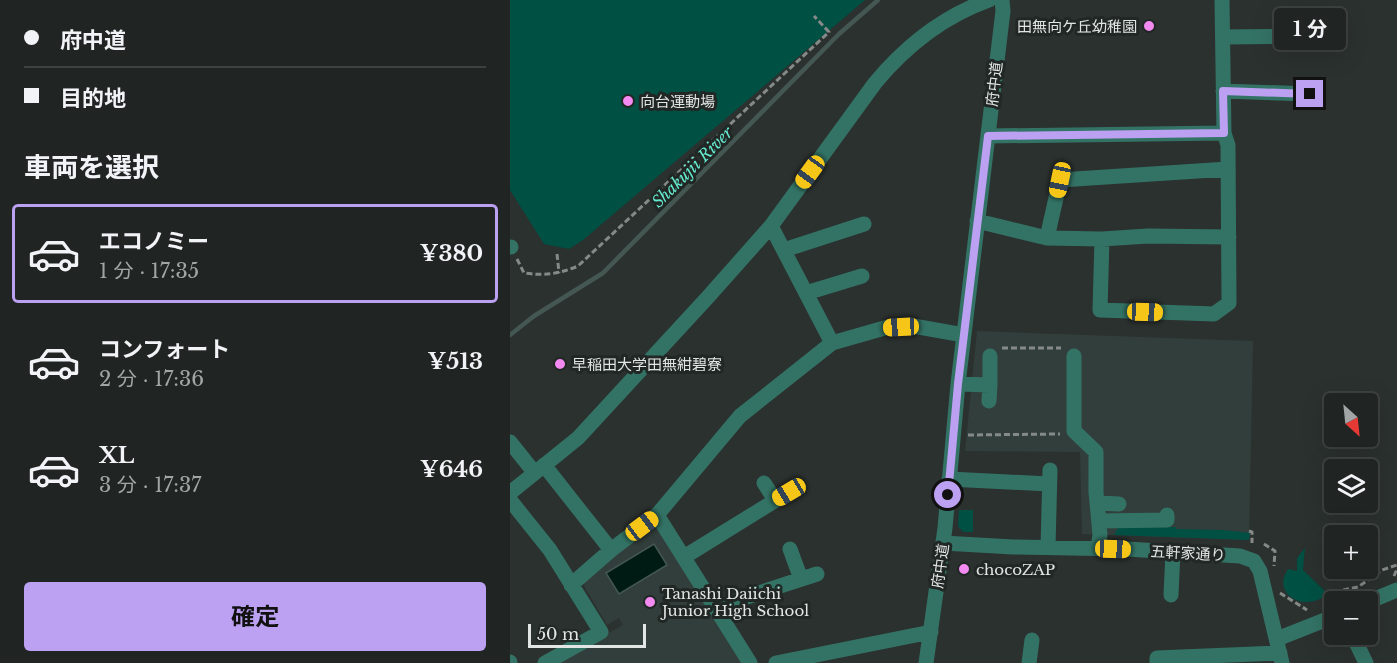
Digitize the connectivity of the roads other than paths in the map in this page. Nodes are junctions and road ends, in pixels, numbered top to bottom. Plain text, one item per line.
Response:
1 (989, 0) edge
2 (1002, 0) edge
3 (1222, 0) edge
4 (1309, 36) dead end
5 (1223, 37) junction
6 (1223, 91) junction
7 (1310, 94) dead end
8 (1224, 133) junction
9 (988, 136) junction
10 (1228, 169) junction
11 (977, 221) junction
12 (864, 224) dead end
13 (771, 226) junction
14 (1229, 237) junction
15 (1047, 238) junction
16 (1102, 239) junction
17 (784, 250) junction
18 (862, 276) dead end
19 (806, 293) junction
20 (964, 335) junction
21 (832, 343) junction
22 (992, 352) road end
23 (1072, 352) road end
24 (958, 389) junction
25 (510, 442) edge
26 (539, 468) junction
27 (949, 479) junction
28 (764, 483) dead end
29 (789, 492) dead end
30 (510, 493) edge
31 (510, 500) edge
32 (775, 500) junction
33 (1097, 503) junction
34 (1119, 504) dead end
35 (657, 515) junction
36 (1167, 515) dead end
37 (1099, 522) junction
38 (943, 543) junction
39 (1048, 547) junction
40 (1098, 548) junction
41 (790, 549) dead end
42 (611, 550) junction
43 (1173, 552) junction
44 (684, 557) junction
45 (817, 574) dead end
46 (801, 579) junction
47 (571, 585) junction
48 (1397, 590) edge
49 (1171, 595) dead end
50 (1378, 598) edge
51 (716, 607) junction
52 (1324, 623) edge
53 (931, 632) junction
54 (1032, 640) dead end
55 (1357, 645) edge
56 (1280, 652) edge
57 (545, 663) edge
58 (750, 663) edge
59 (776, 663) edge
60 (926, 663) edge
61 (1029, 663) edge
62 (1157, 663) edge
63 (1366, 663) edge

1 - 13 street
2 - 9 street, 府中道
3 - 5 street
4 - 5 street
5 - 6 street
6 - 7 street
6 - 8 street
8 - 9 street
8 - 10 street
9 - 11 street, 府中道
10 - 14 street
10 - 15 street
11 - 15 street
11 - 20 street, 府中道
12 - 17 street
13 - 17 street
13 - 26 street
14 - 16 street
14 - 16 street
15 - 16 street
17 - 19 street
18 - 19 street
19 - 21 street
20 - 21 street
20 - 24 street, 府中道
21 - 35 street
22 - 24 street
23 - 33 street
24 - 27 street, 府中道
25 - 26 street
26 - 30 street
26 - 42 street
27 - 38 street, 府中道
27 - 39 street
28 - 32 street
29 - 32 street
31 - 47 street
32 - 44 street
33 - 34 street
33 - 37 street
35 - 42 street
35 - 44 street
36 - 37 street
37 - 40 street
38 - 39 street, 五軒家通り
38 - 53 street, 府中道
39 - 40 street, 五軒家通り
40 - 43 street, 五軒家通り
41 - 46 street
42 - 47 street
43 - 49 street
43 - 56 street, 五軒家通り
44 - 51 street
45 - 46 street
46 - 51 street
47 - 57 street
48 - 50 street
51 - 58 street
52 - 56 street
53 - 59 street
53 - 60 street, 府中道
54 - 61 street
55 - 63 street
56 - 62 street

